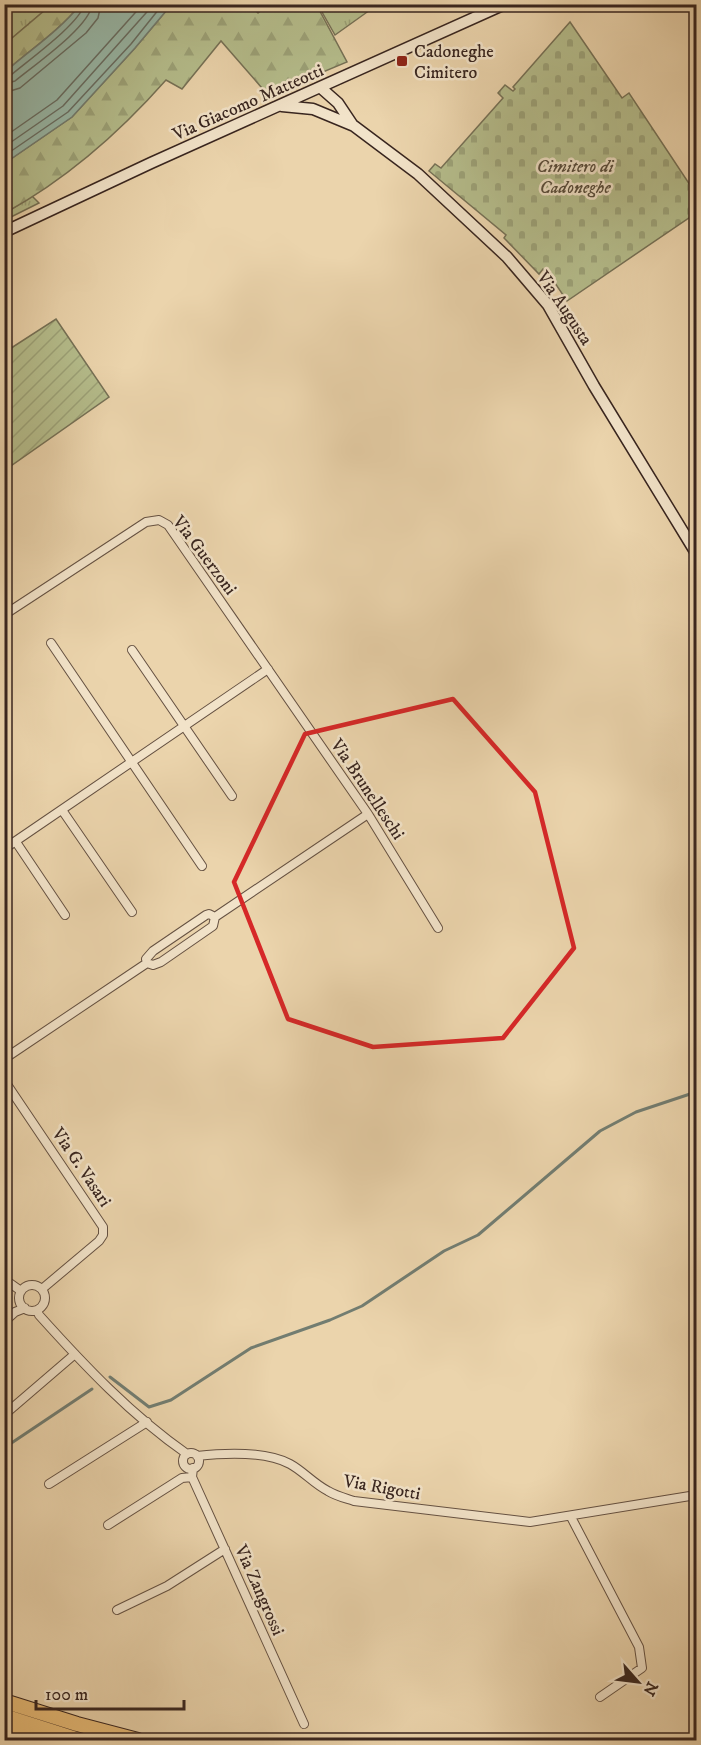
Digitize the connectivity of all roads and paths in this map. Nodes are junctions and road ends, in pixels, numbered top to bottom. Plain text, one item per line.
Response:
1 (505, 4) edge
2 (344, 78) junction
3 (321, 88) junction
4 (338, 102) junction
5 (282, 106) junction
6 (325, 113) junction
7 (354, 126) junction
8 (4, 232) edge
9 (696, 553) edge
10 (4, 615) edge
11 (51, 643) dead end
12 (132, 650) dead end
13 (268, 669) junction
14 (185, 727) junction
15 (130, 762) junction
16 (232, 796) dead end
17 (62, 810) junction
18 (368, 814) junction
19 (16, 842) junction
20 (4, 849) edge
21 (202, 866) dead end
22 (132, 912) dead end
23 (65, 915) dead end
24 (215, 917) junction
25 (438, 928) dead end
26 (147, 963) junction
27 (4, 1059) edge
28 (4, 1080) edge
29 (4, 1279) edge
30 (42, 1289) junction
31 (21, 1291) junction
32 (25, 1308) junction
33 (37, 1310) junction
34 (4, 1322) edge
35 (75, 1354) junction
36 (4, 1415) edge
37 (147, 1422) junction
38 (187, 1454) junction
39 (197, 1456) junction
40 (193, 1472) junction
41 (49, 1484) dead end
42 (696, 1495) edge
43 (571, 1517) junction
44 (108, 1525) dead end
45 (225, 1549) junction
46 (117, 1610) dead end
47 (600, 1697) dead end
48 (4, 1701) edge
49 (4, 1716) edge
50 (304, 1724) dead end
51 (4, 1731) edge
52 (35, 1740) edge
53 (79, 1740) edge
54 (138, 1740) edge

1 - 2 street, Via Giacomo Matteotti
2 - 3 street, Via Giacomo Matteotti
2 - 4 street
3 - 4 street, Via Augusta
3 - 5 street, Via Giacomo Matteotti
3 - 6 street
4 - 7 street, Via Augusta
5 - 6 street, Via Augusta
5 - 8 street, Via Giacomo Matteotti
6 - 7 street, Via Augusta
7 - 9 street, Via Augusta
10 - 13 street, Via Guerzoni
11 - 15 street
12 - 14 street
13 - 14 street
13 - 18 street, Via Brunelleschi
14 - 15 street
14 - 16 street
15 - 17 street
15 - 21 street
17 - 19 street
17 - 22 street
18 - 24 street
18 - 25 street, Via Brunelleschi
19 - 20 street
19 - 23 street
24 - 26 street
24 - 26 street
26 - 27 street
28 - 30 street, Via G. Vasari
29 - 31 street
30 - 31 street
30 - 33 street
31 - 32 street
32 - 33 street
32 - 34 street
33 - 35 street, Via Rigotti
35 - 36 street
35 - 37 street, Via Rigotti
37 - 38 street, Via Rigotti
37 - 41 street
38 - 39 street, Via Rigotti
38 - 40 street
39 - 40 street
39 - 43 street, Via Rigotti
40 - 44 street
40 - 45 street, Via Zangrossi
42 - 43 street, Via Rigotti
43 - 47 street
45 - 46 street
45 - 50 street, Via Zangrossi
48 - 54 highway
49 - 53 highway
51 - 52 highway

